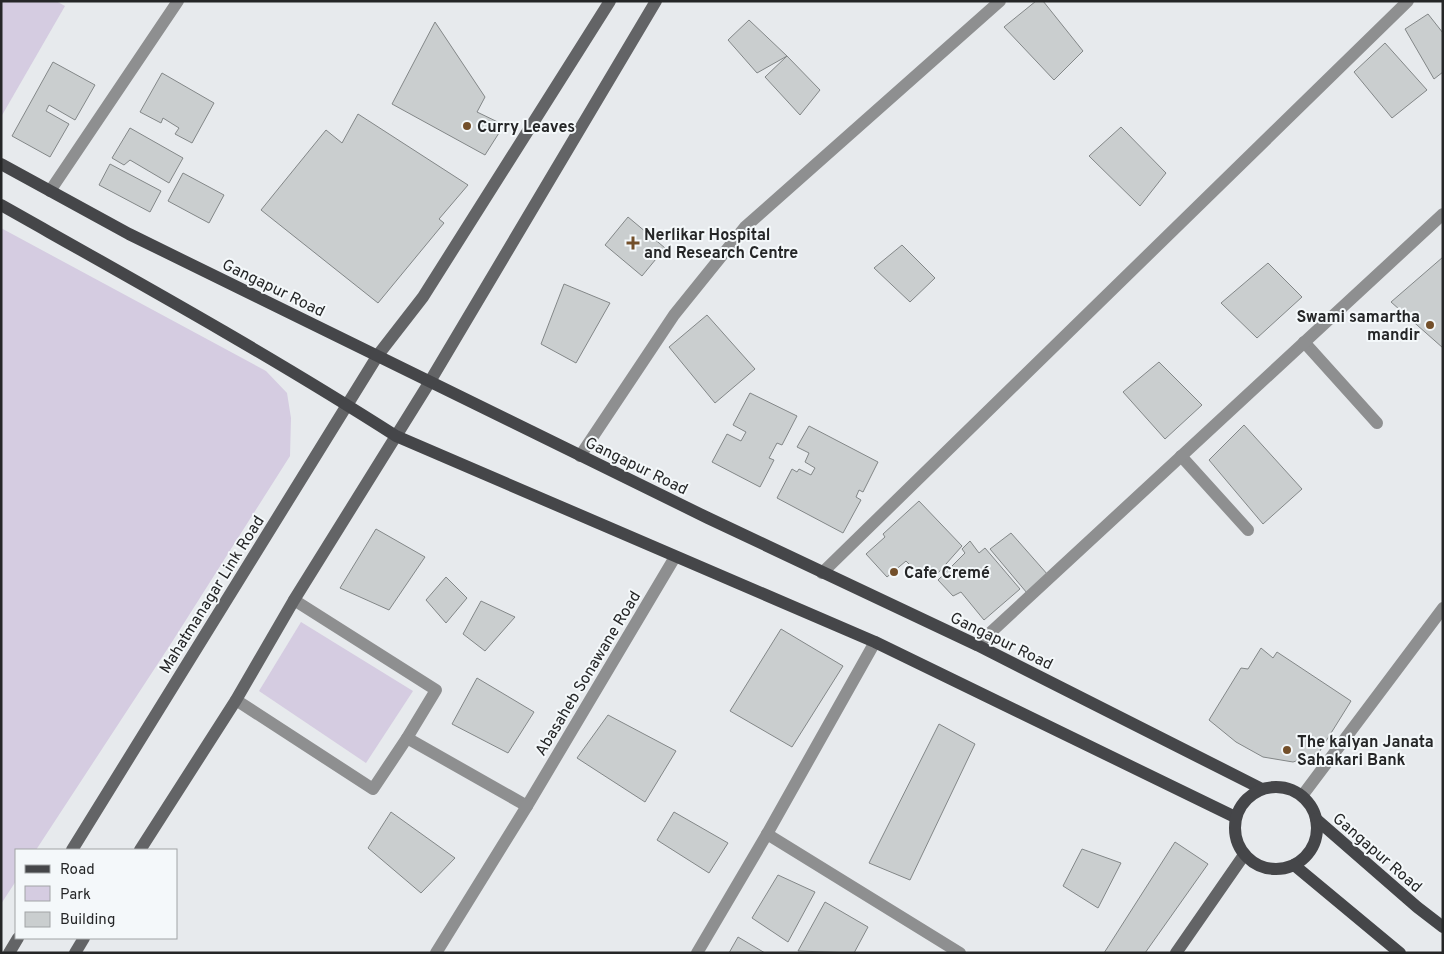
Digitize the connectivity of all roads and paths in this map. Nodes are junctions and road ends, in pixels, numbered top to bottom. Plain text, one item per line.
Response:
1 (178, 1) edge
2 (610, 1) edge
3 (656, 1) edge
4 (1000, 1) edge
5 (1408, 1) edge
6 (1, 164) edge
7 (50, 191) junction
8 (1, 205) edge
9 (1443, 214) edge
10 (1304, 342) junction
11 (378, 355) junction
12 (429, 383) junction
13 (347, 405) junction
14 (1376, 423) dead end
15 (396, 436) junction
16 (580, 456) junction
17 (1181, 456) junction
18 (1248, 530) dead end
19 (675, 557) junction
20 (822, 572) junction
21 (294, 600) junction
22 (1443, 608) edge
23 (875, 642) junction
24 (977, 645) junction
25 (236, 700) junction
26 (407, 738) junction
27 (1262, 789) junction
28 (1302, 796) junction
29 (527, 806) junction
30 (1236, 817) junction
31 (1316, 819) junction
32 (767, 834) junction
33 (73, 849) edge
34 (141, 849) edge
35 (1244, 855) junction
36 (1294, 866) junction
37 (1443, 927) edge
38 (17, 939) edge
39 (83, 939) edge
40 (9, 953) edge
41 (75, 953) edge
42 (436, 953) edge
43 (697, 953) edge
44 (960, 953) edge
45 (1176, 953) edge
46 (1400, 953) edge

1 - 7 street
2 - 11 main road, Mahatmanagar Link Road
3 - 12 main road
4 - 16 street
5 - 20 street
6 - 7 main road, Gangapur Road
7 - 11 main road, Gangapur Road
8 - 13 main road
9 - 10 street
10 - 14 street
10 - 17 street
11 - 12 main road, Gangapur Road
11 - 13 main road, Mahatmanagar Link Road
12 - 15 main road
12 - 16 main road, Gangapur Road
13 - 15 main road
13 - 33 main road, Mahatmanagar Link Road
15 - 19 main road
15 - 21 main road
16 - 20 main road, Gangapur Road
17 - 18 street
17 - 24 street
19 - 23 main road
19 - 29 street, Abasaheb Sonawane Road
20 - 24 main road, Gangapur Road
21 - 25 main road
21 - 26 street
22 - 28 street
23 - 30 main road
23 - 32 street
24 - 27 main road, Gangapur Road
25 - 26 street
25 - 34 main road
26 - 29 street
27 - 28 main road
27 - 30 main road
28 - 31 main road
29 - 42 street, Abasaheb Sonawane Road
30 - 35 main road
31 - 36 main road
31 - 37 main road, Gangapur Road
32 - 43 street
32 - 44 street
35 - 36 main road
35 - 45 main road
36 - 46 main road
38 - 40 main road
39 - 41 main road

